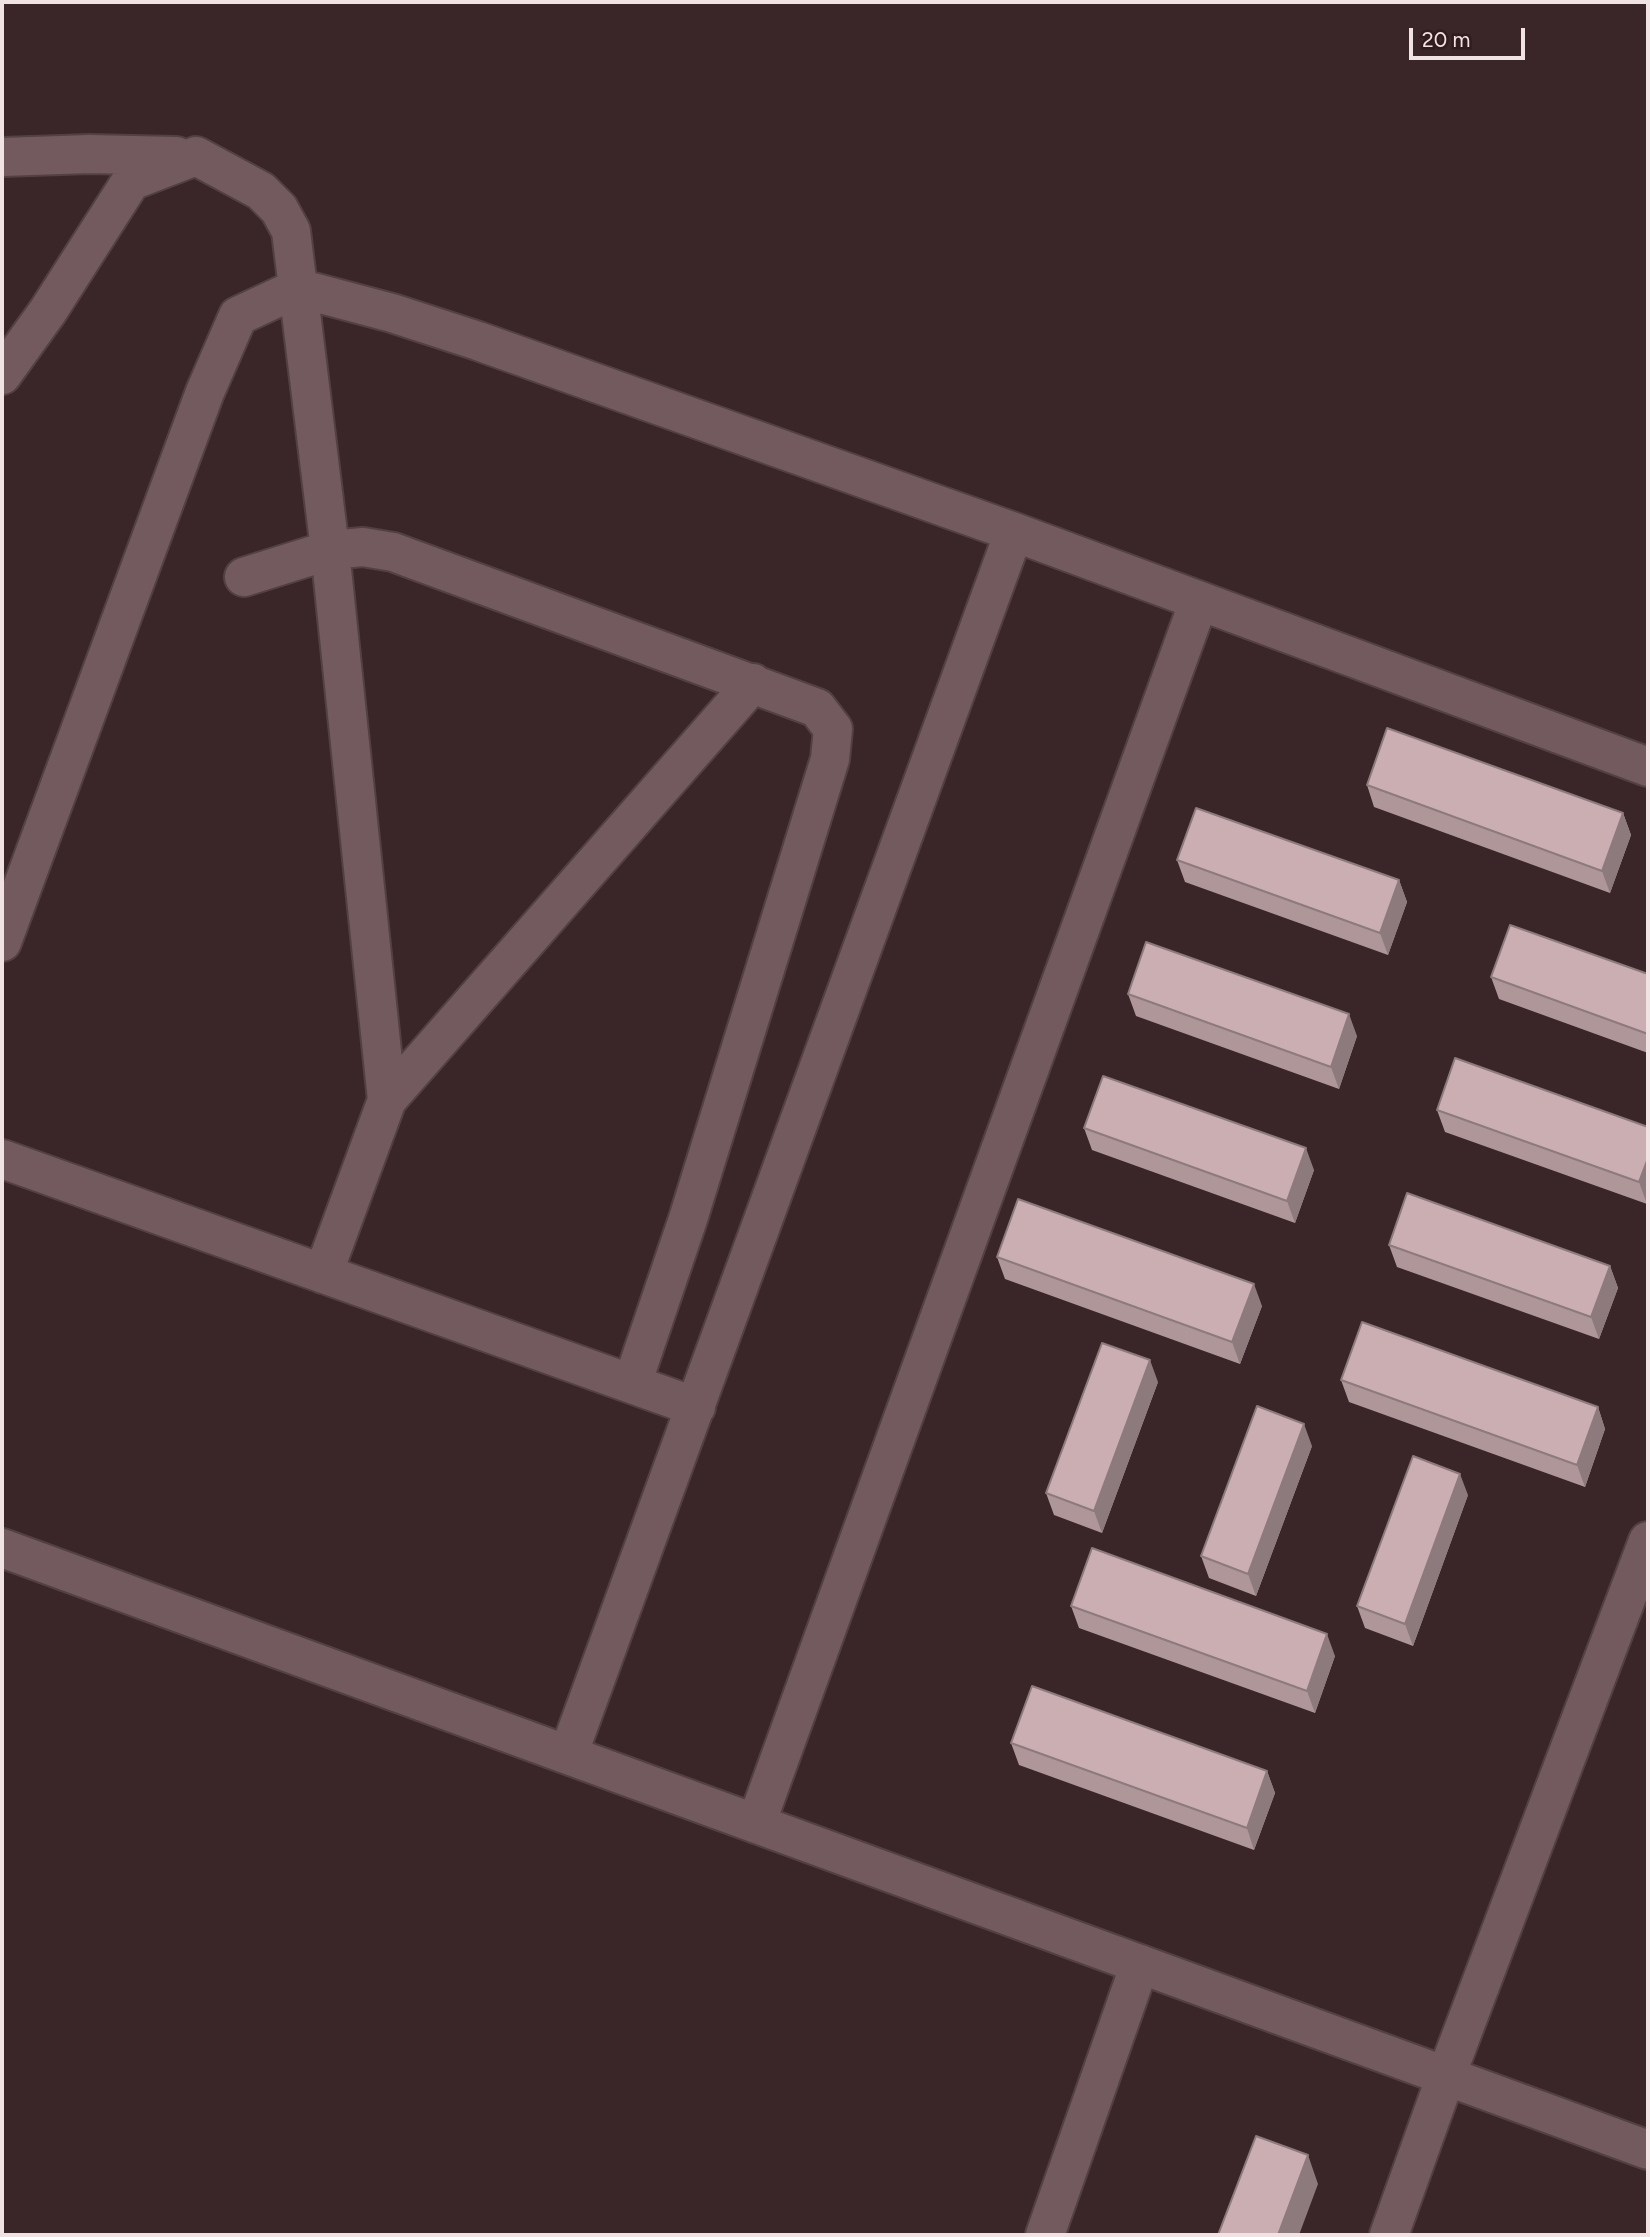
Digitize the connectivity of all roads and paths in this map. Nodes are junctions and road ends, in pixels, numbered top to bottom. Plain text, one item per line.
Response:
1 (196, 156) junction
2 (2, 157) edge
3 (299, 288) junction
4 (2, 375) edge
5 (1014, 532) junction
6 (330, 550) junction
7 (244, 577) dead end
8 (1199, 601) junction
9 (753, 683) junction
10 (1648, 767) edge
11 (2, 942) edge
12 (387, 1100) junction
13 (2, 1160) edge
14 (324, 1274) junction
15 (632, 1384) junction
16 (696, 1407) junction
17 (1648, 1541) edge
18 (2, 1548) edge
19 (568, 1755) junction
20 (756, 1824) junction
21 (1140, 1964) junction
22 (1446, 2076) junction
23 (1648, 2150) edge
24 (1045, 2235) edge
25 (1389, 2235) edge

1 - 2 lane
1 - 3 lane
1 - 4 lane
3 - 5 lane
3 - 6 lane
3 - 11 lane
5 - 8 lane
5 - 16 lane
6 - 7 lane
6 - 9 lane
6 - 12 lane
8 - 10 lane
8 - 20 lane
9 - 12 lane
9 - 15 lane
12 - 14 lane
13 - 14 lane
14 - 15 lane
15 - 16 lane
16 - 19 lane
17 - 22 lane
18 - 19 lane
19 - 20 lane
20 - 21 lane
21 - 22 lane
21 - 24 lane
22 - 23 lane
22 - 25 lane

